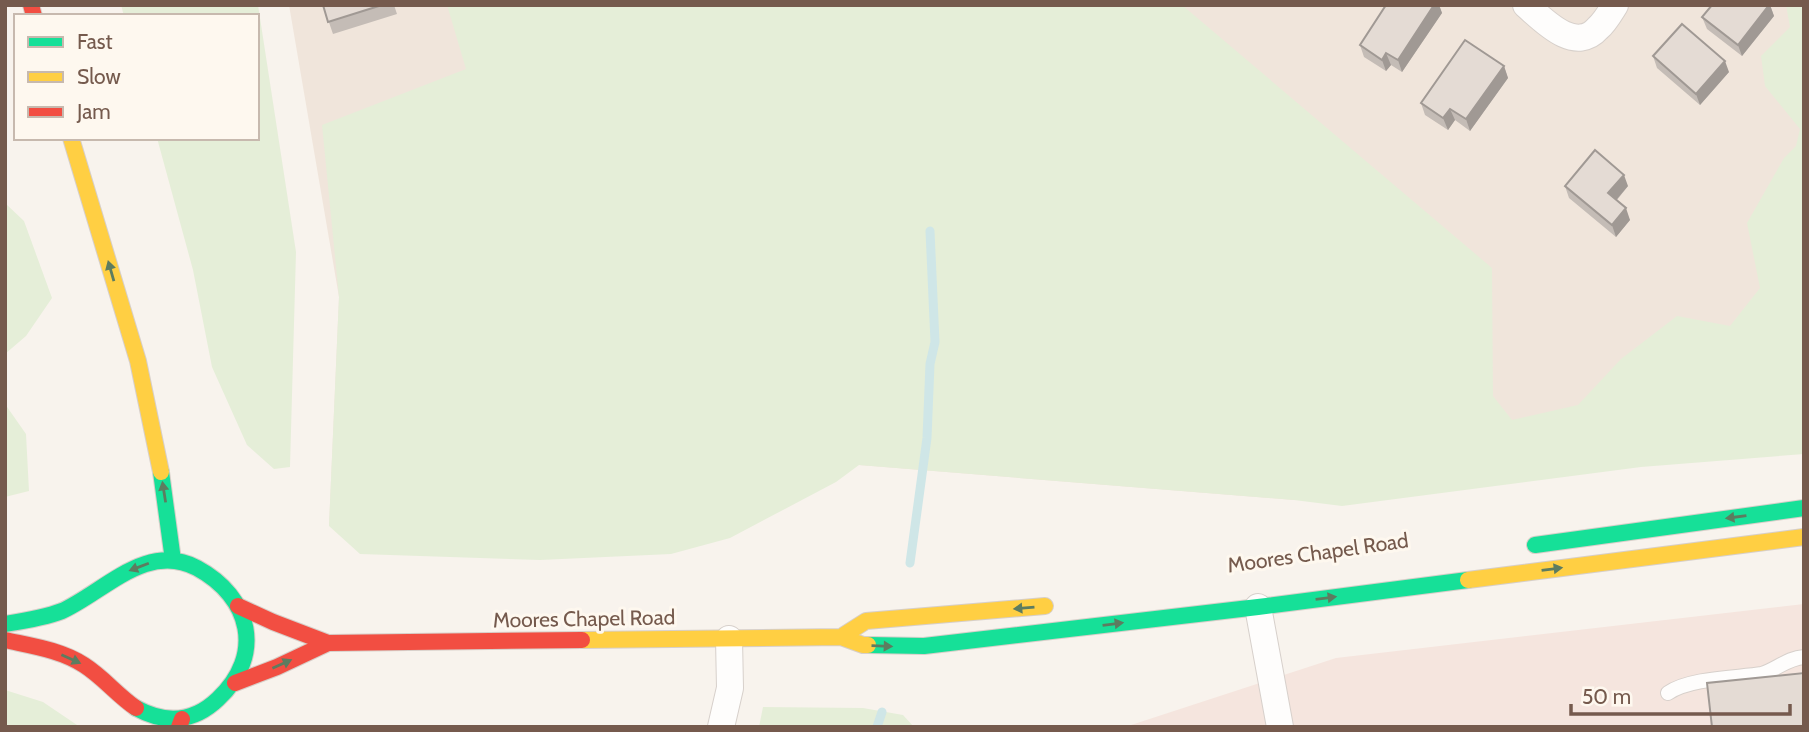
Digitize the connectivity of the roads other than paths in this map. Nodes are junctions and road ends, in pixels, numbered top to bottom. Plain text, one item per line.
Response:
1 (1527, 5) edge
2 (1615, 5) edge
3 (72, 140) edge
4 (1804, 508) edge
5 (1804, 537) edge
6 (1514, 548) dead end
7 (173, 560) junction
8 (1054, 605) dead end
9 (238, 606) junction
10 (1258, 607) junction
11 (5, 624) edge
12 (841, 637) junction
13 (729, 639) junction
14 (5, 640) edge
15 (328, 643) junction
16 (1804, 657) edge
17 (235, 683) junction
18 (1668, 693) dead end
19 (181, 723) edge
20 (721, 727) edge
21 (1280, 727) edge

1 - 2 street
7 -> 3 main road
4 -> 6 main road
10 -> 5 main road, Moores Chapel Road
7 - 9 main road, Moores Chapel Road
7 -> 11 main road
8 -> 12 main road, Moores Chapel Road
9 - 15 main road, Moores Chapel Road
9 - 17 main road, Moores Chapel Road
12 -> 10 main road, Moores Chapel Road
10 - 21 street
12 - 13 main road, Moores Chapel Road
13 - 15 main road, Moores Chapel Road
13 - 20 street
14 -> 19 main road, Moores Chapel Road
17 -> 15 main road, Moores Chapel Road
16 - 18 lane
17 - 19 main road, Moores Chapel Road

